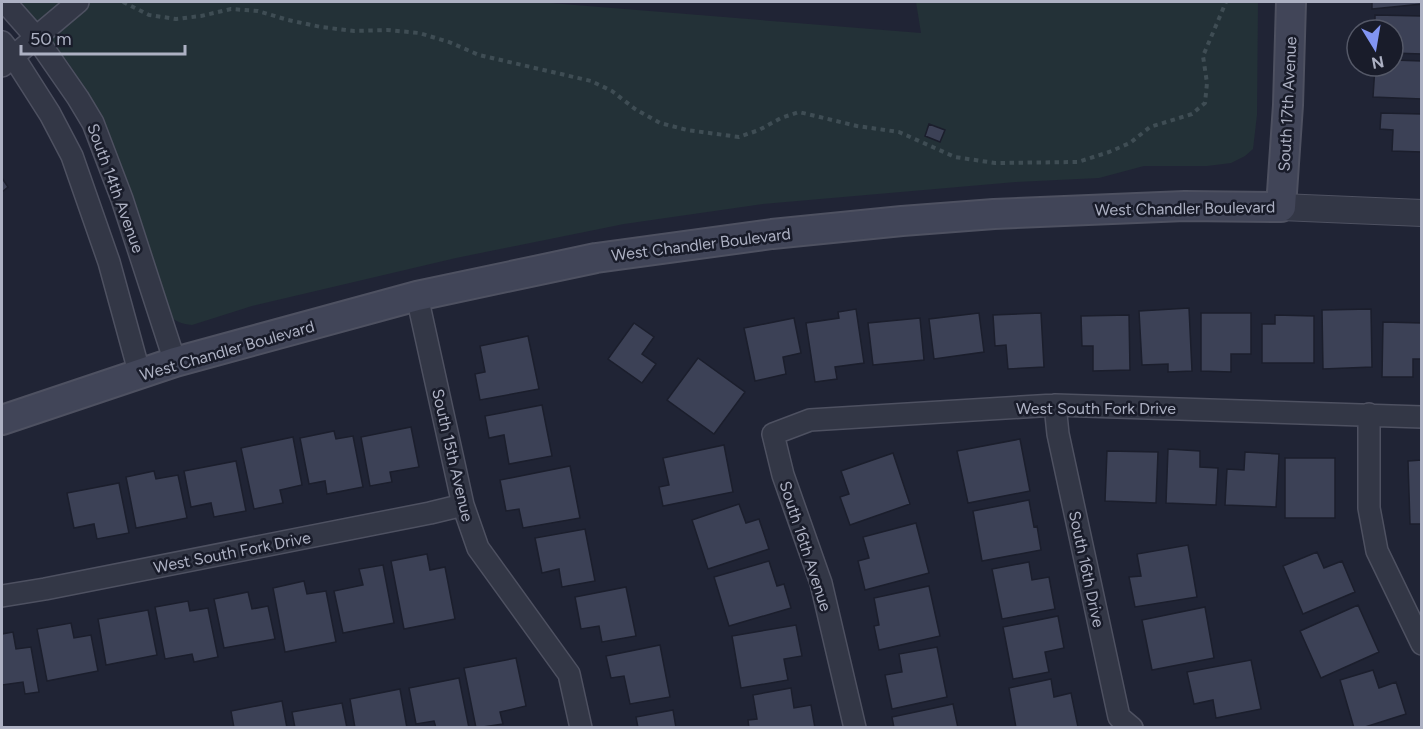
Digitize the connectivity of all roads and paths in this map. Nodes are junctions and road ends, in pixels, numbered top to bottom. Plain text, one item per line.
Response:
1 (5, 2) edge
2 (78, 2) edge
3 (123, 2) edge
4 (1226, 2) edge
5 (1291, 2) edge
6 (35, 36) junction
7 (5, 54) edge
8 (1281, 207) junction
9 (1422, 213) edge
10 (417, 296) junction
11 (175, 362) junction
12 (140, 375) junction
13 (1055, 405) junction
14 (1369, 414) junction
15 (1422, 417) edge
16 (2, 420) edge
17 (773, 434) joint
18 (463, 505) junction
19 (2, 596) edge
20 (1422, 644) edge
21 (581, 728) edge
22 (855, 728) edge
23 (1132, 728) edge

1 - 6 street, South 14th Avenue
2 - 6 street
3 - 4 path
5 - 8 main road, South 17th Avenue
6 - 7 street
6 - 11 street, South 14th Avenue
7 - 12 street, South 14th Avenue
8 - 9 street, West Chandler Boulevard
8 - 10 main road, West Chandler Boulevard
10 - 11 main road, West Chandler Boulevard
10 - 18 street, South 15th Avenue
11 - 12 main road, West Chandler Boulevard
12 - 16 main road, West Chandler Boulevard
13 - 14 street, West South Fork Drive
13 - 17 street, West South Fork Drive
13 - 23 street, South 16th Drive
14 - 15 street, West South Fork Drive
14 - 20 street
17 - 22 street, South 16th Avenue
18 - 19 street, West South Fork Drive
18 - 21 street, South 15th Avenue

